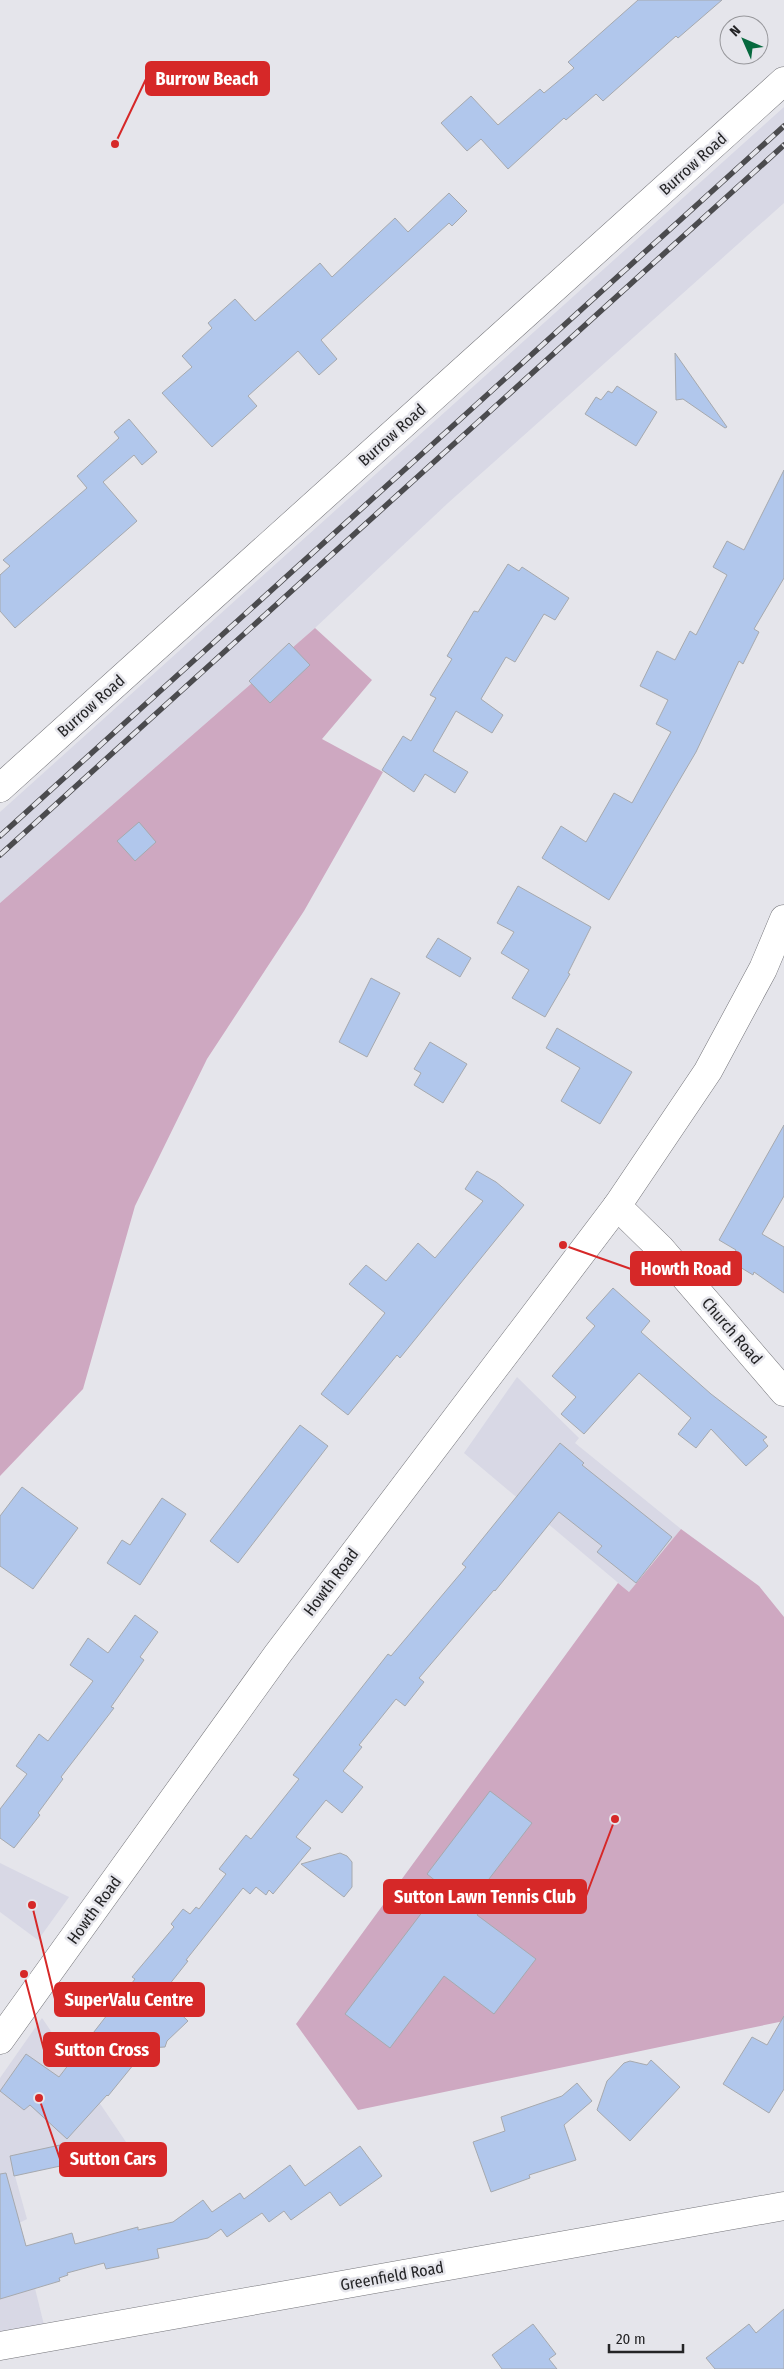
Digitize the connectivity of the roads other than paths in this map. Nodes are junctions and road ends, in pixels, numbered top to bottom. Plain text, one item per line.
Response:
1 (784, 82) edge
2 (0, 788) edge
3 (784, 919) edge
4 (616, 1206) junction
5 (784, 1392) edge
6 (0, 2040) edge
7 (784, 2206) edge
8 (0, 2346) edge

1 - 2 main road, Burrow Road
3 - 4 main road, Howth Road
4 - 5 main road, Church Road
4 - 6 main road, Howth Road
7 - 8 main road, Greenfield Road

